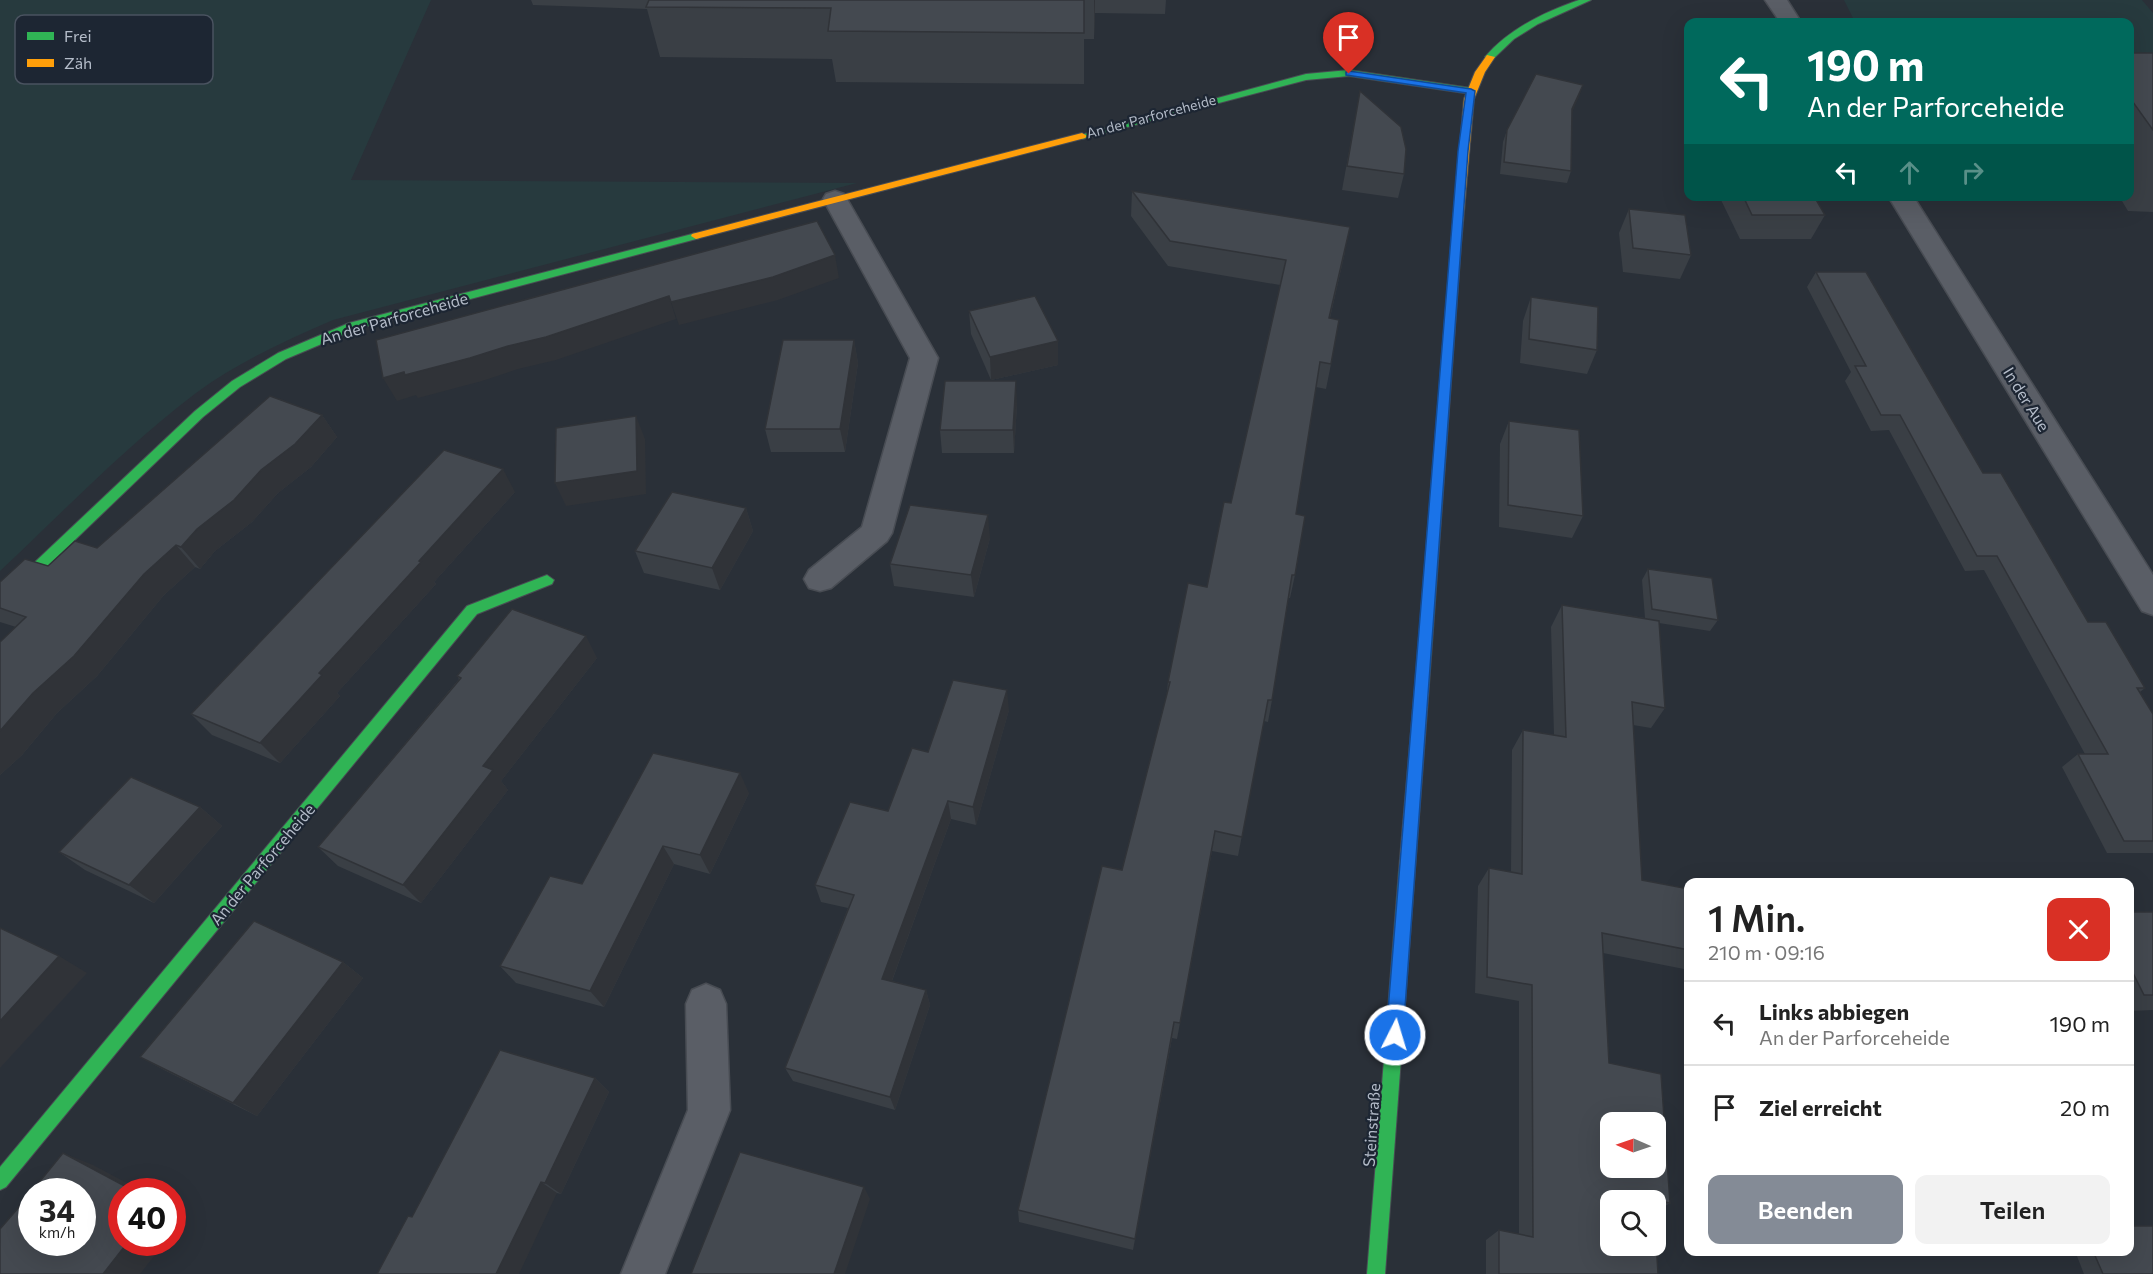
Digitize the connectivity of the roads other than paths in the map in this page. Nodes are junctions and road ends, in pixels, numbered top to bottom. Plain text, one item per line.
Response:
1 (1587, 0) edge
2 (1776, 0) edge
3 (1787, 18) edge
4 (1471, 91) junction
5 (835, 199) junction
6 (1903, 201) edge
7 (820, 579) dead end
8 (548, 580) dead end
9 (2153, 602) edge
10 (0, 603) edge
11 (706, 1004) dead end
12 (0, 1180) edge
13 (643, 1274) edge
14 (1376, 1274) edge

1 - 4 street, Steinstraße
2 - 3 street
4 - 5 street, An der Parforceheide
4 - 14 street, Steinstraße
5 - 7 street
5 - 10 street, An der Parforceheide
6 - 9 street, In der Aue
8 - 12 street, An der Parforceheide
11 - 13 street

